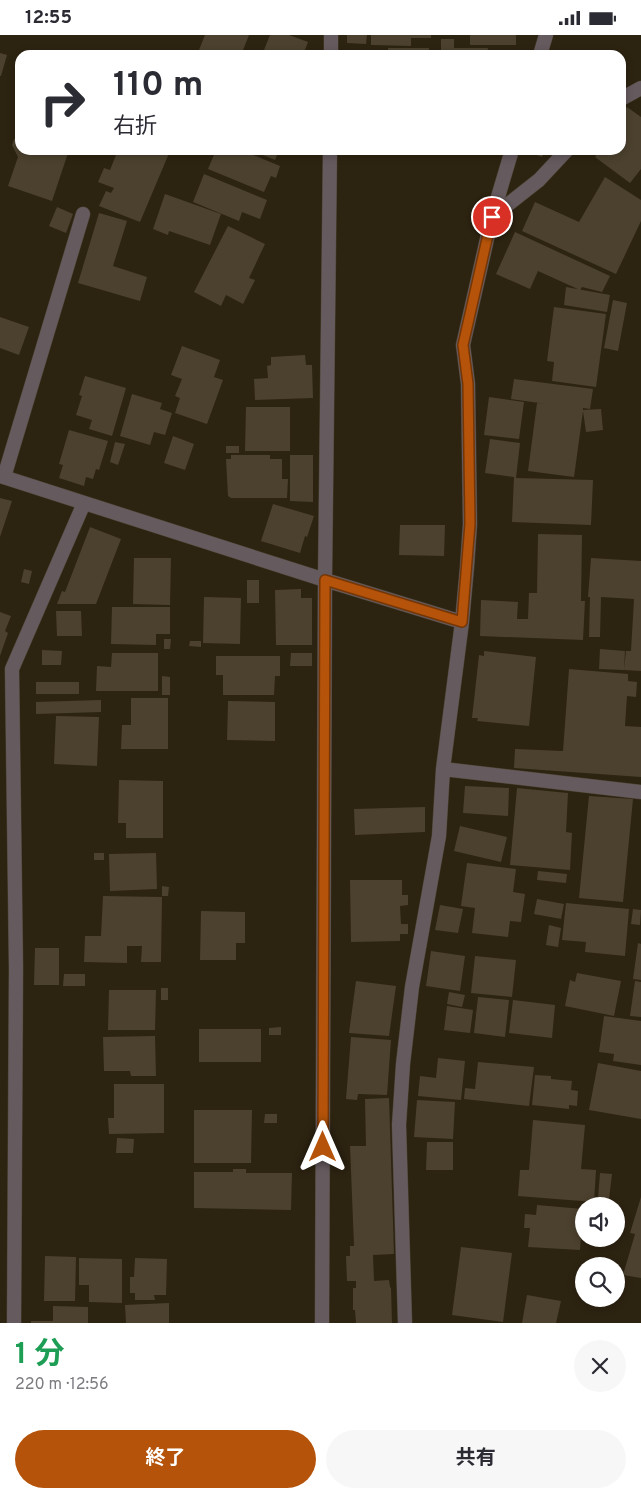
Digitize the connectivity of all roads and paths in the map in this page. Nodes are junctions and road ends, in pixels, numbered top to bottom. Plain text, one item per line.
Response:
1 (331, 35) edge
2 (546, 35) edge
3 (331, 50) edge
4 (542, 50) edge
5 (641, 88) edge
6 (626, 96) edge
7 (330, 155) edge
8 (511, 155) edge
9 (562, 155) edge
10 (83, 214) dead end
11 (492, 217) junction
12 (2, 477) edge
13 (84, 503) junction
14 (325, 580) junction
15 (462, 622) junction
16 (443, 769) junction
17 (641, 792) edge
18 (14, 1323) edge
19 (322, 1323) edge
20 (405, 1323) edge

1 - 3 street
2 - 4 street
5 - 6 street
7 - 14 street
8 - 11 street
9 - 11 street
10 - 12 street
11 - 15 street
12 - 13 street
13 - 14 street
13 - 18 street
14 - 15 street
14 - 19 street
15 - 16 street
16 - 17 street
16 - 20 street

